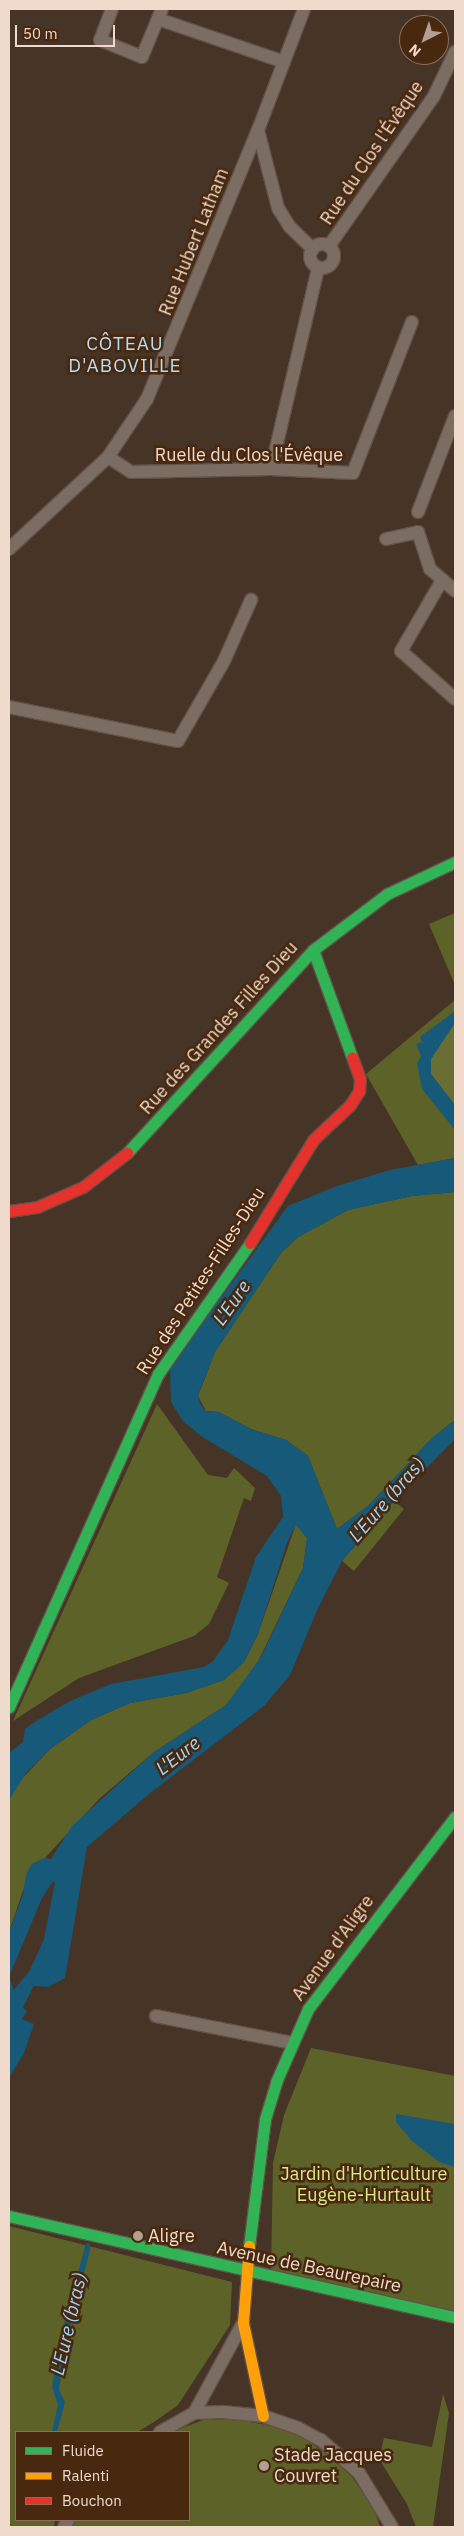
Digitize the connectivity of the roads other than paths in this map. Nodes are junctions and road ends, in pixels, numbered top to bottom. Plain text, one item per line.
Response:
1 (112, 9) edge
2 (304, 9) edge
3 (160, 14) edge
4 (455, 52) edge
5 (284, 62) junction
6 (258, 130) junction
7 (329, 246) junction
8 (313, 249) junction
9 (318, 268) junction
10 (412, 322) dead end
11 (455, 416) edge
12 (108, 457) junction
13 (271, 468) junction
14 (418, 512) dead end
15 (386, 539) dead end
16 (9, 549) edge
17 (442, 582) junction
18 (455, 592) edge
19 (251, 600) dead end
20 (455, 699) edge
21 (9, 707) edge
22 (455, 862) edge
23 (313, 950) junction
24 (9, 1212) edge
25 (9, 1707) edge
26 (455, 1817) edge
27 (156, 2016) dead end
28 (292, 2043) junction
29 (9, 2216) edge
30 (248, 2272) junction
31 (455, 2317) edge
32 (243, 2323) junction
33 (194, 2413) junction
34 (263, 2416) junction
35 (162, 2431) edge
36 (392, 2527) edge

1 - 3 street
2 - 5 street, Rue Hubert Latham
3 - 5 street
4 - 7 street, Rue du Clos l'Évêque
5 - 6 street, Rue Hubert Latham
6 - 8 street
6 - 12 street, Rue Hubert Latham
7 - 8 street
7 - 9 street
8 - 9 street
9 - 13 street
10 - 13 street, Ruelle du Clos l'Évêque
11 - 14 street
12 - 13 street, Ruelle du Clos l'Évêque
12 - 16 street, Rue Hubert Latham
15 - 17 street
17 - 18 street
17 - 20 street
19 - 21 street
22 - 23 street, Rue des Grandes Filles Dieu
23 - 24 street, Rue des Grandes Filles Dieu
23 - 25 street, Rue des Petites-Filles-Dieu
26 - 28 street, Avenue d'Aligre
27 - 28 street
28 - 30 street, Avenue d'Aligre
29 - 30 street, Avenue de Beaurepaire
30 - 31 street, Avenue de Beaurepaire
30 - 32 street, Avenue d'Aligre
32 - 33 street, Avenue d'Aligre
32 - 34 street, Avenue d'Aligre
33 - 34 street
33 - 35 street
34 - 36 street

